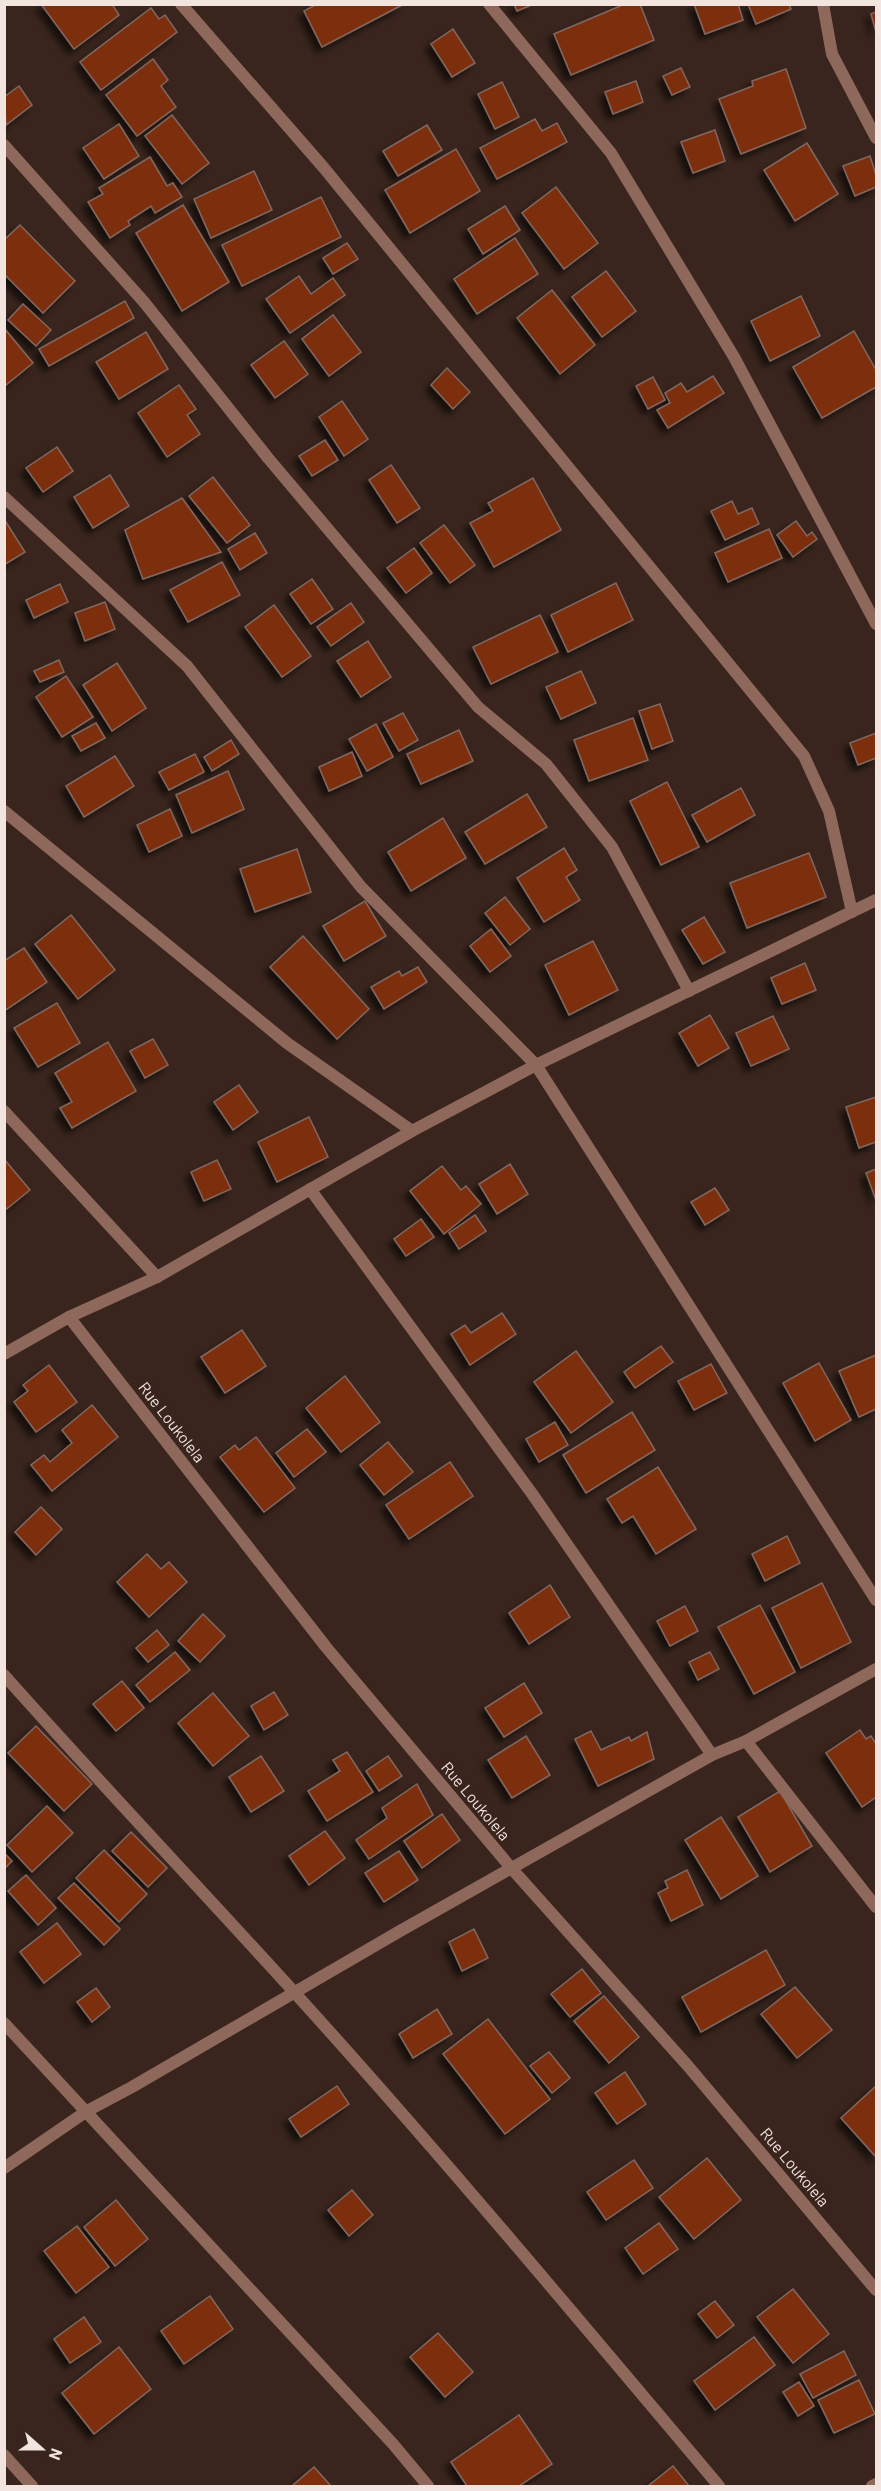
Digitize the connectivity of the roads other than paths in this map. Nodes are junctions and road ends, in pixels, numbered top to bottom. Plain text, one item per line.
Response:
1 (181, 4) edge
2 (489, 4) edge
3 (823, 4) edge
4 (876, 138) edge
5 (4, 145) edge
6 (4, 497) edge
7 (876, 624) edge
8 (4, 812) edge
9 (876, 901) edge
10 (852, 912) junction
11 (689, 991) junction
12 (536, 1065) junction
13 (4, 1111) edge
14 (412, 1131) junction
15 (310, 1189) junction
16 (157, 1277) junction
17 (69, 1317) junction
18 (4, 1354) edge
19 (876, 1600) edge
20 (876, 1669) edge
21 (4, 1675) edge
22 (746, 1742) junction
23 (712, 1755) junction
24 (512, 1869) junction
25 (876, 1906) edge
26 (295, 1993) junction
27 (4, 2023) edge
28 (87, 2111) junction
29 (4, 2168) edge
30 (876, 2290) edge
31 (4, 2455) edge
32 (876, 2484) edge
33 (32, 2487) edge
34 (428, 2487) edge
35 (719, 2487) edge
36 (872, 2487) edge

1 - 10 street
2 - 7 street
3 - 4 street
5 - 11 street
6 - 12 street
8 - 14 street
9 - 10 street
10 - 11 street
11 - 12 street
12 - 14 street
12 - 19 street
13 - 16 street
14 - 15 street
15 - 16 street
15 - 23 street
16 - 17 street
17 - 18 street
17 - 24 street, Rue Loukolela
20 - 22 street
21 - 26 street
22 - 23 street
22 - 25 street
23 - 24 street
24 - 26 street
24 - 30 street, Rue Loukolela
26 - 28 street
26 - 35 street
27 - 28 street
28 - 29 street
28 - 34 street
31 - 33 street
32 - 36 street

